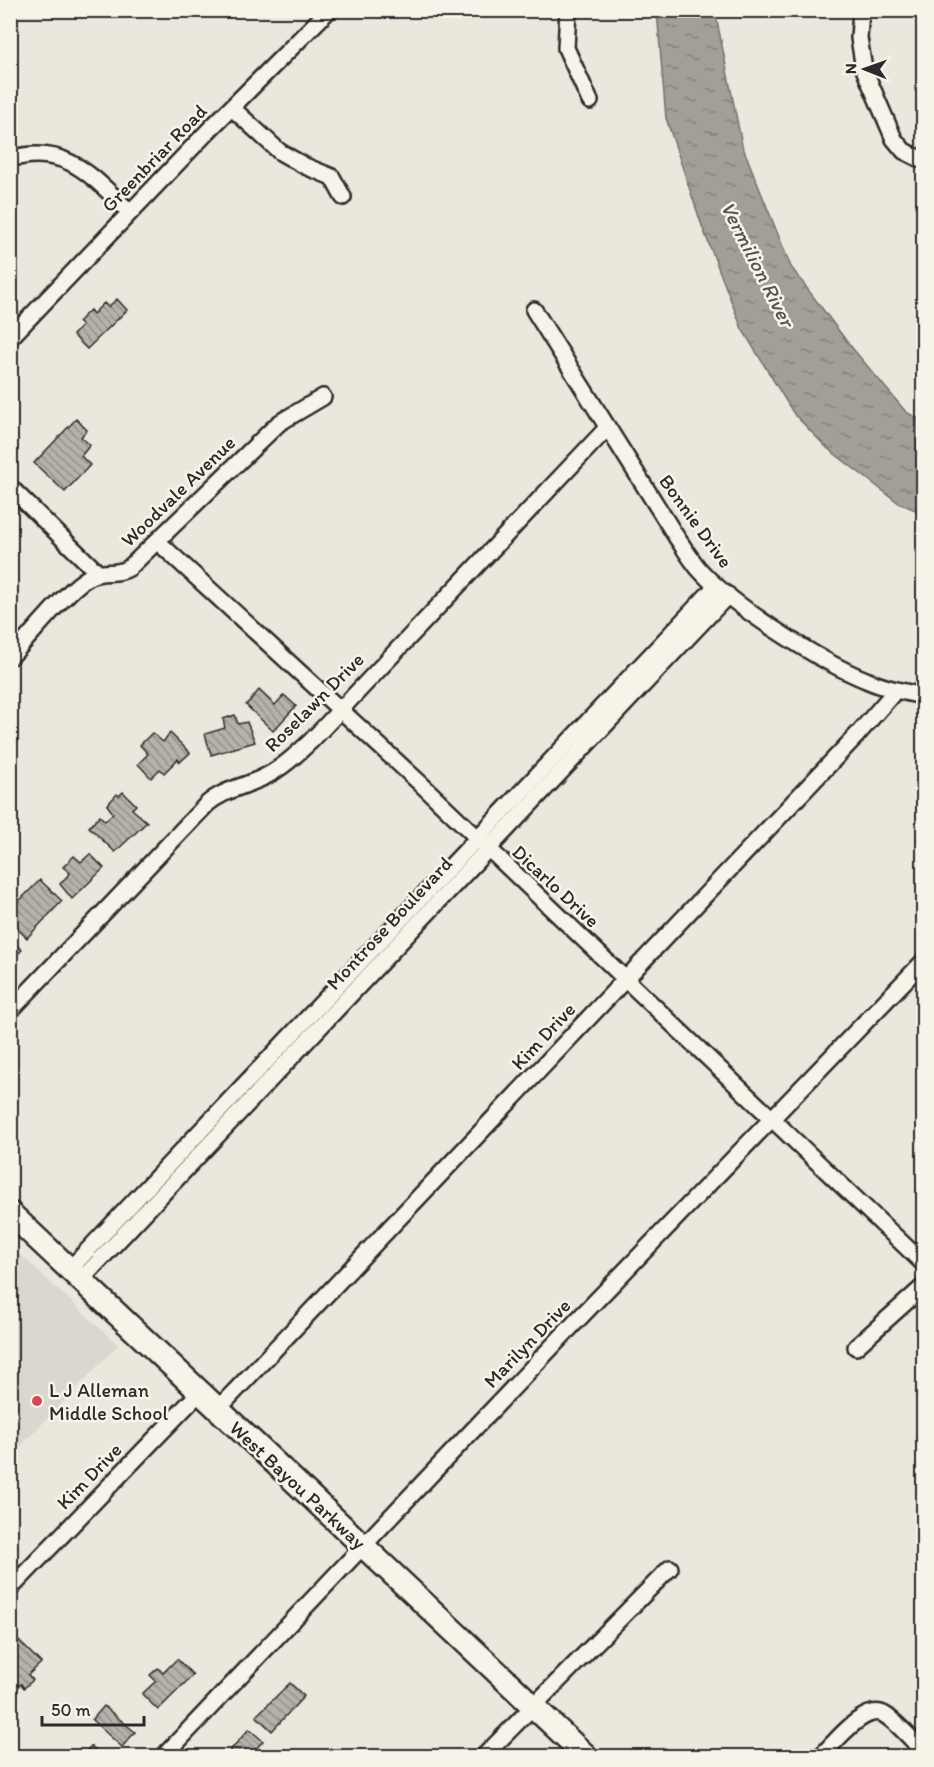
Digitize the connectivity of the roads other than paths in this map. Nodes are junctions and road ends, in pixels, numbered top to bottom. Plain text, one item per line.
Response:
1 (329, 10) edge
2 (568, 10) edge
3 (861, 10) edge
4 (590, 101) dead end
5 (232, 108) junction
6 (10, 159) edge
7 (924, 161) edge
8 (343, 196) dead end
9 (130, 212) junction
10 (534, 310) dead end
11 (10, 338) edge
12 (323, 397) dead end
13 (608, 428) junction
14 (10, 487) edge
15 (157, 541) junction
16 (98, 573) junction
17 (722, 591) junction
18 (10, 657) edge
19 (896, 690) junction
20 (924, 696) edge
21 (339, 710) junction
22 (482, 845) junction
23 (924, 961) edge
24 (625, 980) junction
25 (10, 1011) edge
26 (771, 1119) junction
27 (10, 1213) edge
28 (924, 1264) edge
29 (75, 1275) junction
30 (924, 1286) edge
31 (856, 1347) dead end
32 (200, 1393) junction
33 (218, 1409) junction
34 (363, 1546) junction
35 (670, 1568) dead end
36 (10, 1589) edge
37 (533, 1707) junction
38 (924, 1752) edge
39 (164, 1756) edge
40 (484, 1756) edge
41 (586, 1756) edge
42 (821, 1756) edge

1 - 5 street, Greenbriar Road
2 - 4 street
3 - 7 street
5 - 8 street
5 - 9 street, Greenbriar Road
6 - 9 street
9 - 11 street, Greenbriar Road
10 - 13 street, Bonnie Drive
12 - 15 street, Woodvale Avenue
13 - 17 street, Bonnie Drive
13 - 21 street, Roselawn Drive
14 - 16 street
15 - 16 street, Woodvale Avenue
15 - 21 street, Dicarlo Drive
16 - 18 street, Woodvale Avenue
17 - 19 street, Bonnie Drive
17 - 22 street, Montrose Boulevard
19 - 20 street, Bonnie Drive
19 - 24 street, Kim Drive
21 - 22 street, Dicarlo Drive
21 - 25 street, Roselawn Drive
22 - 24 street, Dicarlo Drive
22 - 29 street, Montrose Boulevard
23 - 26 street, Marilyn Drive
24 - 26 street, Dicarlo Drive
24 - 33 street, Kim Drive
26 - 28 street, Dicarlo Drive
26 - 34 street, Marilyn Drive
27 - 29 street, West Bayou Parkway
29 - 32 street, West Bayou Parkway
30 - 31 street
32 - 33 street, West Bayou Parkway
32 - 36 street, Kim Drive
33 - 34 street, West Bayou Parkway
34 - 37 street, West Bayou Parkway
34 - 39 street, Marilyn Drive
35 - 37 street
37 - 40 street
37 - 41 street, West Bayou Parkway
38 - 42 street

